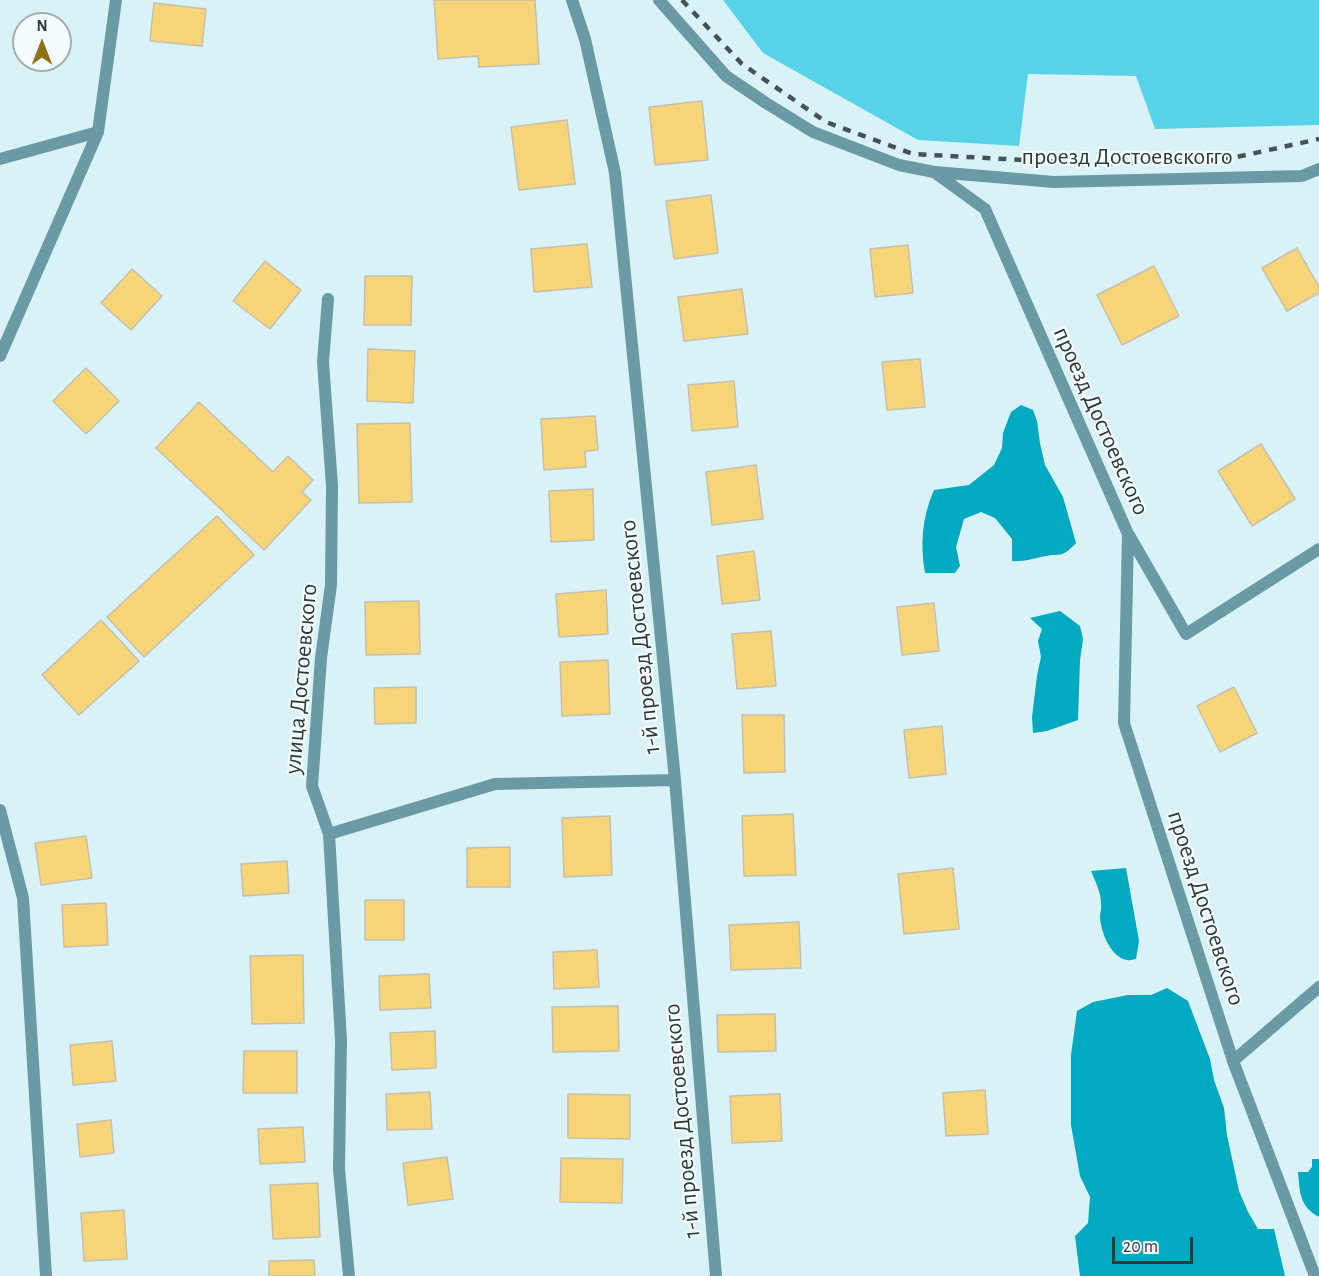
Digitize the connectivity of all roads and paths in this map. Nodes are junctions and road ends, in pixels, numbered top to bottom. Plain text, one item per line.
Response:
1 (116, 0) edge
2 (572, 0) edge
3 (659, 0) edge
4 (98, 132) junction
5 (0, 159) edge
6 (1319, 169) edge
7 (934, 172) junction
8 (328, 299) dead end
9 (0, 356) edge
10 (1128, 534) junction
11 (1319, 549) edge
12 (675, 780) junction
13 (0, 810) edge
14 (330, 834) junction
15 (1319, 987) edge
16 (1233, 1060) junction
17 (46, 1276) edge
18 (349, 1276) edge
19 (716, 1276) edge
20 (1315, 1276) edge

1 - 4 street
2 - 12 street, 1-й проезд Достоевского
3 - 7 street, проезд Достоевского
4 - 5 street
4 - 9 street
6 - 7 street, проезд Достоевскогго
7 - 10 street, проезд Достоевского
8 - 14 street, улица Достоевского
10 - 11 street
10 - 16 street, проезд Достоевского
12 - 14 street
12 - 19 street, 1-й проезд Достоевского
13 - 17 street
14 - 18 street, улица Достоевского
15 - 16 street
16 - 20 street, проезд Достоевского

